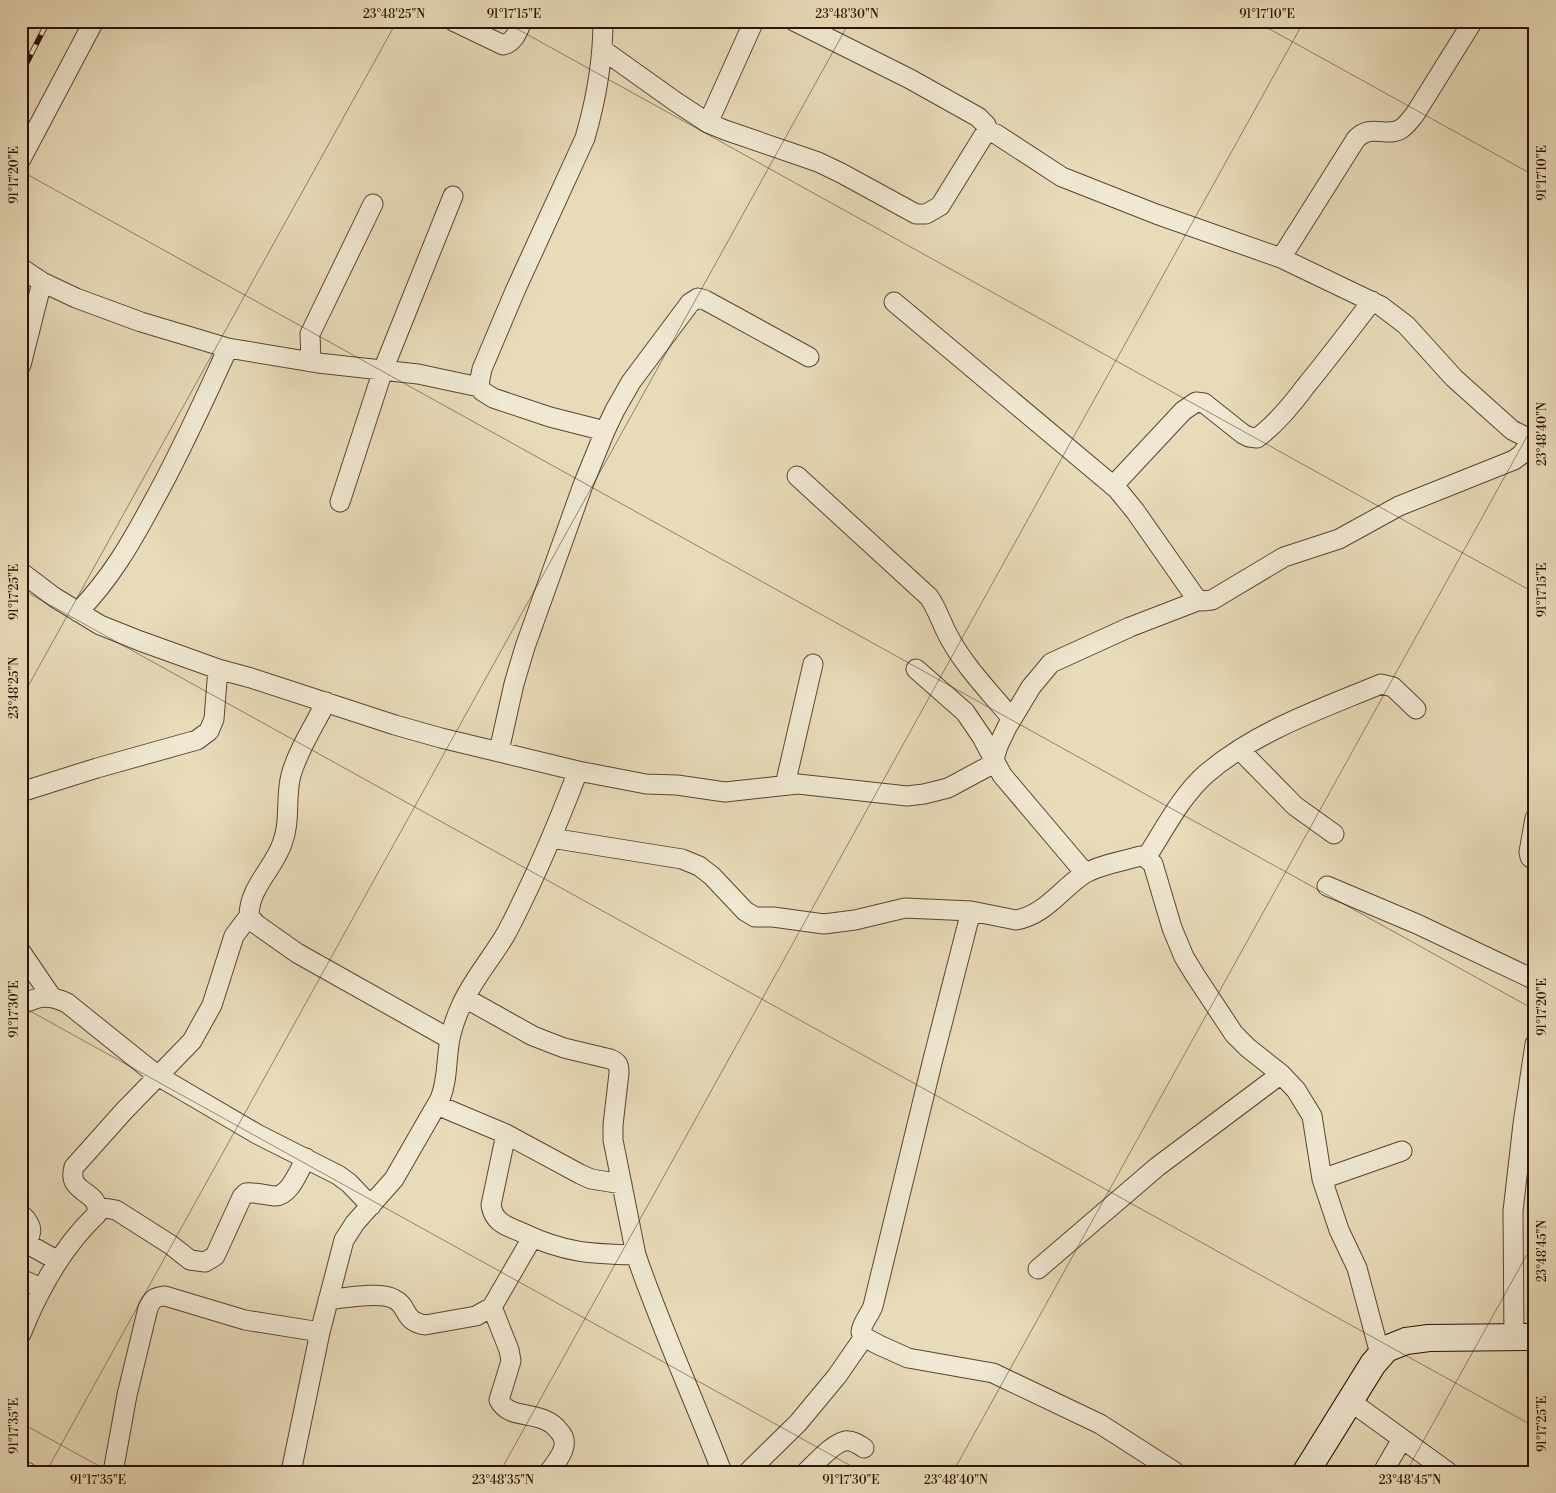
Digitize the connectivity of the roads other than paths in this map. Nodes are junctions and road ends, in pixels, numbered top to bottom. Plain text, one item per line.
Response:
1 (94, 21) edge
2 (453, 21) edge
3 (522, 21) edge
4 (604, 21) edge
5 (754, 21) edge
6 (794, 21) edge
7 (1473, 21) edge
8 (603, 50) junction
9 (708, 122) junction
10 (989, 132) junction
11 (21, 159) edge
12 (452, 196) dead end
13 (373, 204) dead end
14 (1281, 258) junction
15 (21, 268) edge
16 (42, 282) junction
17 (1372, 301) junction
18 (894, 302) dead end
19 (228, 348) junction
20 (809, 357) dead end
21 (311, 362) junction
22 (21, 365) edge
23 (383, 370) junction
24 (479, 387) junction
25 (605, 431) junction
26 (1534, 438) edge
27 (797, 476) dead end
28 (1113, 486) junction
29 (340, 502) dead end
30 (21, 572) edge
31 (1200, 600) junction
32 (78, 612) junction
33 (813, 664) dead end
34 (218, 669) junction
35 (916, 669) dead end
36 (326, 702) junction
37 (1416, 709) dead end
38 (1012, 719) junction
39 (1240, 750) junction
40 (499, 751) junction
41 (994, 759) junction
42 (578, 771) junction
43 (785, 785) junction
44 (21, 792) edge
45 (1535, 818) edge
46 (1334, 834) dead end
47 (551, 838) junction
48 (1146, 858) junction
49 (1535, 862) edge
50 (1085, 873) junction
51 (1327, 886) dead end
52 (972, 911) junction
53 (249, 916) junction
54 (21, 952) edge
55 (1535, 980) edge
56 (51, 996) junction
57 (465, 998) junction
58 (21, 1005) edge
59 (450, 1039) junction
60 (1535, 1044) edge
61 (1281, 1074) junction
62 (158, 1076) junction
63 (437, 1106) junction
64 (506, 1134) junction
65 (1402, 1151) dead end
66 (306, 1158) junction
67 (1322, 1179) junction
68 (622, 1184) junction
69 (371, 1206) junction
70 (98, 1207) junction
71 (21, 1214) edge
72 (532, 1238) junction
73 (24, 1246) edge
74 (636, 1255) junction
75 (58, 1260) junction
76 (1038, 1269) dead end
77 (21, 1279) edge
78 (41, 1288) junction
79 (328, 1300) junction
80 (492, 1307) junction
81 (320, 1332) junction
82 (21, 1334) edge
83 (864, 1337) junction
84 (1524, 1337) edge
85 (1380, 1354) junction
86 (1350, 1401) junction
87 (1402, 1439) junction
88 (864, 1448) dead end
89 (21, 1471) edge
90 (27, 1472) edge
91 (114, 1472) edge
92 (291, 1472) edge
93 (549, 1472) edge
94 (722, 1472) edge
95 (748, 1472) edge
96 (806, 1472) edge
97 (1175, 1472) edge
98 (1306, 1472) edge
99 (1383, 1472) edge
100 (1448, 1472) edge

1 - 11 street
2 - 3 street
4 - 8 street
5 - 9 street
6 - 10 street
7 - 14 street
8 - 9 street
8 - 24 street
9 - 10 street
10 - 14 street
12 - 23 street
13 - 21 street
14 - 17 street
15 - 16 street
16 - 19 street
16 - 22 street
17 - 26 street
17 - 28 street
18 - 28 street
19 - 21 street
19 - 32 street
20 - 25 street
21 - 23 street
23 - 24 street
23 - 29 street
24 - 25 street
25 - 40 street
26 - 31 street
27 - 38 street
28 - 31 street
30 - 32 street
31 - 38 street
32 - 34 street
33 - 43 street
34 - 36 street
34 - 44 street
35 - 41 street
36 - 40 street
36 - 53 street
37 - 39 street
38 - 41 street
39 - 46 street
39 - 48 street
40 - 42 street
41 - 43 street
41 - 50 street
42 - 43 street
42 - 47 street
45 - 49 street
47 - 52 street
47 - 57 street
48 - 50 street
48 - 61 street
50 - 52 street
51 - 55 street
52 - 83 street
53 - 59 street
53 - 62 street
54 - 56 street
56 - 58 street
56 - 62 street
57 - 59 street
57 - 68 street
59 - 63 street
60 - 84 street
61 - 67 street
61 - 76 street
62 - 66 street
62 - 70 street
63 - 64 street
63 - 69 street
64 - 68 street
64 - 72 street
65 - 67 street
66 - 69 street
66 - 70 street
67 - 85 street
68 - 74 street
69 - 79 street
70 - 75 street
71 - 73 street
72 - 74 street
72 - 80 street
73 - 75 street
74 - 94 street
75 - 78 street
77 - 78 street
78 - 82 street
79 - 80 street
79 - 81 street
80 - 93 street
81 - 91 street
81 - 92 street
83 - 95 street
83 - 97 street
84 - 85 street
85 - 86 street
86 - 87 street
86 - 98 street
87 - 99 street
87 - 100 street
88 - 96 street
89 - 90 street

